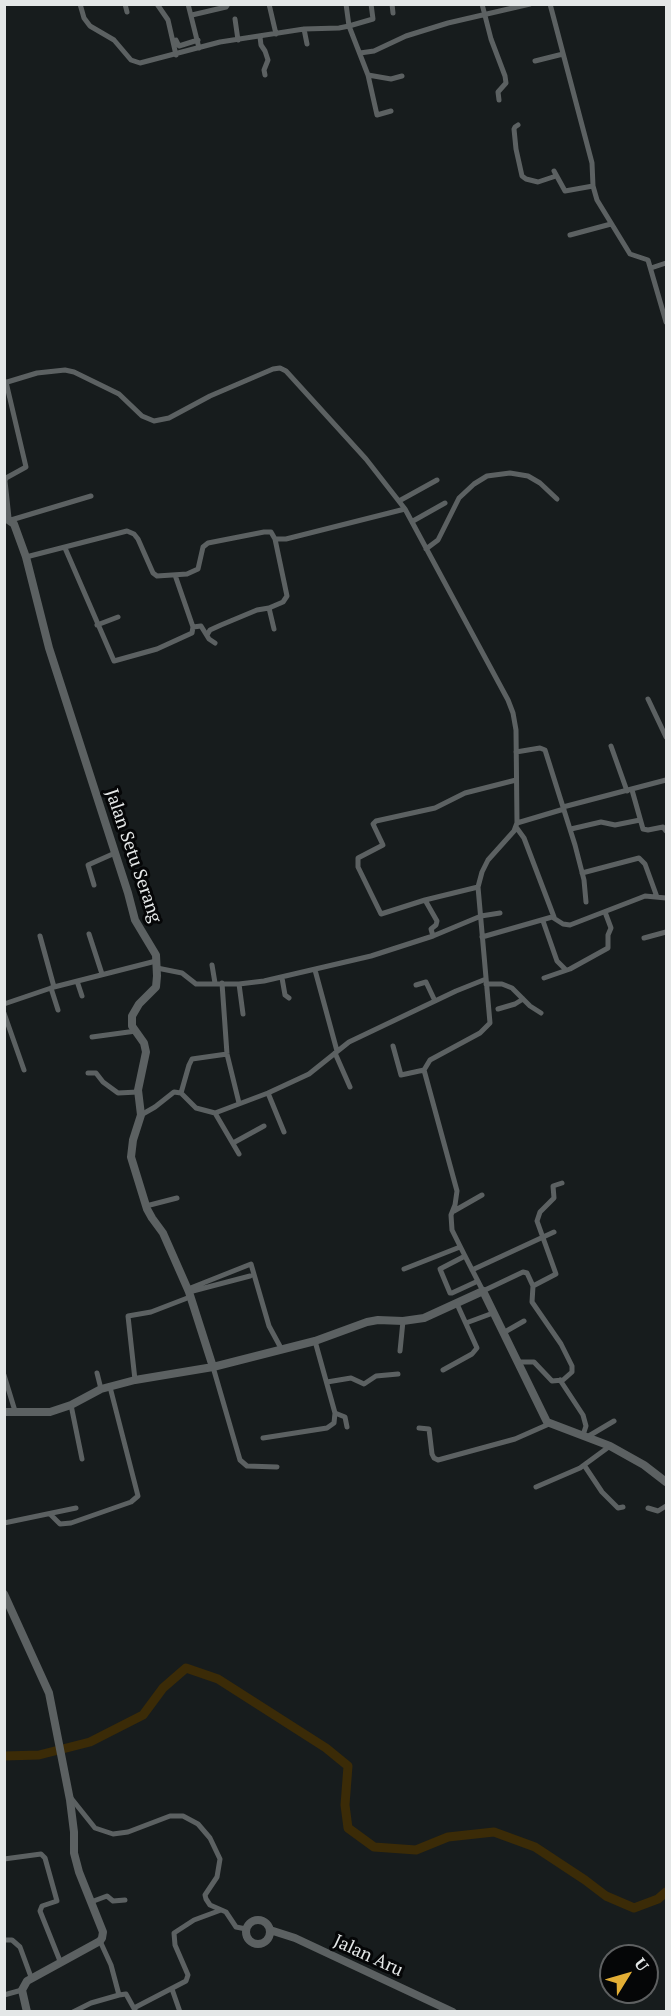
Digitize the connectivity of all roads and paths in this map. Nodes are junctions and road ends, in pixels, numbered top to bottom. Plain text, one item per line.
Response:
1 (80, 4) edge
2 (125, 4) edge
3 (157, 4) edge
4 (188, 4) edge
5 (228, 4) edge
6 (269, 4) edge
7 (346, 4) edge
8 (371, 4) edge
9 (392, 4) edge
10 (482, 4) edge
11 (530, 4) edge
12 (550, 4) edge
13 (207, 8) edge
14 (127, 12) dead end
15 (393, 13) dead end
16 (192, 15) junction
17 (484, 15) junction
18 (235, 19) dead end
19 (349, 26) junction
20 (304, 29) junction
21 (276, 34) junction
22 (172, 35) junction
23 (260, 37) junction
24 (198, 40) junction
25 (238, 40) junction
26 (307, 44) dead end
27 (200, 48) junction
28 (360, 53) junction
29 (563, 54) junction
30 (176, 55) junction
31 (535, 61) dead end
32 (265, 75) dead end
33 (368, 75) junction
34 (402, 76) dead end
35 (499, 100) dead end
36 (391, 111) dead end
37 (518, 125) dead end
38 (593, 186) junction
39 (611, 224) junction
40 (570, 235) dead end
41 (666, 262) edge
42 (651, 268) junction
43 (666, 322) edge
44 (5, 382) edge
45 (437, 480) dead end
46 (91, 496) dead end
47 (557, 499) dead end
48 (399, 501) junction
49 (445, 503) dead end
50 (405, 508) junction
51 (8, 518) edge
52 (413, 521) junction
53 (275, 539) junction
54 (65, 548) junction
55 (426, 549) junction
56 (26, 557) junction
57 (176, 575) junction
58 (269, 608) junction
59 (118, 617) dead end
60 (97, 625) junction
61 (193, 627) junction
62 (274, 629) dead end
63 (207, 635) junction
64 (215, 643) dead end
65 (648, 699) dead end
66 (666, 737) edge
67 (611, 746) dead end
68 (516, 752) junction
69 (516, 780) junction
70 (666, 780) edge
71 (629, 790) junction
72 (564, 808) junction
73 (640, 820) junction
74 (517, 824) junction
75 (571, 829) junction
76 (666, 831) edge
77 (115, 853) junction
78 (582, 873) junction
79 (94, 885) dead end
80 (478, 887) junction
81 (657, 897) junction
82 (666, 898) edge
83 (425, 900) junction
84 (586, 902) dead end
85 (605, 912) junction
86 (500, 913) dead end
87 (481, 916) junction
88 (554, 917) junction
89 (543, 921) junction
90 (666, 932) edge
91 (89, 934) dead end
92 (40, 936) dead end
93 (433, 936) junction
94 (482, 937) junction
95 (644, 938) dead end
96 (156, 965) junction
97 (212, 965) dead end
98 (315, 970) junction
99 (566, 970) junction
100 (102, 974) junction
101 (282, 978) junction
102 (544, 978) dead end
103 (77, 981) junction
104 (486, 981) junction
105 (215, 983) junction
106 (222, 983) junction
107 (239, 984) junction
108 (416, 985) dead end
109 (53, 988) junction
110 (82, 996) dead end
111 (289, 998) dead end
112 (523, 999) junction
113 (435, 1001) junction
114 (4, 1004) edge
115 (498, 1009) dead end
116 (58, 1010) dead end
117 (4, 1013) edge
118 (541, 1013) dead end
119 (243, 1014) dead end
120 (136, 1031) junction
121 (92, 1037) dead end
122 (393, 1046) dead end
123 (336, 1052) junction
124 (228, 1054) junction
125 (24, 1070) dead end
126 (424, 1070) junction
127 (88, 1072) dead end
128 (350, 1086) dead end
129 (138, 1092) junction
130 (181, 1093) junction
131 (268, 1093) junction
132 (239, 1103) junction
133 (215, 1113) junction
134 (141, 1115) junction
135 (264, 1126) dead end
136 (284, 1132) dead end
137 (233, 1143) junction
138 (239, 1154) dead end
139 (562, 1183) dead end
140 (482, 1195) dead end
141 (177, 1198) dead end
142 (146, 1206) junction
143 (453, 1212) junction
144 (554, 1232) dead end
145 (542, 1237) junction
146 (460, 1247) junction
147 (465, 1257) junction
148 (404, 1269) dead end
149 (472, 1270) junction
150 (250, 1276) dead end
151 (478, 1281) junction
152 (533, 1286) junction
153 (483, 1291) junction
154 (189, 1292) junction
155 (457, 1304) junction
156 (494, 1313) junction
157 (524, 1321) dead end
158 (403, 1322) junction
159 (466, 1323) junction
160 (503, 1333) junction
161 (315, 1341) junction
162 (282, 1350) junction
163 (400, 1351) dead end
164 (518, 1362) junction
165 (213, 1367) junction
166 (443, 1370) dead end
167 (97, 1373) dead end
168 (4, 1374) edge
169 (398, 1374) dead end
170 (135, 1380) junction
171 (560, 1380) junction
172 (327, 1382) junction
173 (110, 1387) junction
174 (101, 1389) junction
175 (71, 1405) junction
176 (15, 1410) junction
177 (4, 1412) edge
178 (335, 1413) junction
179 (614, 1421) dead end
180 (549, 1424) junction
181 (347, 1427) dead end
182 (419, 1428) dead end
183 (585, 1436) junction
184 (264, 1438) dead end
185 (610, 1446) junction
186 (82, 1459) dead end
187 (584, 1465) junction
188 (277, 1467) dead end
189 (666, 1482) edge
190 (536, 1487) dead end
191 (666, 1506) edge
192 (623, 1507) dead end
193 (76, 1508) dead end
194 (648, 1508) dead end
195 (50, 1514) junction
196 (4, 1523) edge
197 (4, 1594) edge
198 (70, 1797) junction
199 (4, 1859) edge
200 (125, 1900) dead end
201 (91, 1902) junction
202 (221, 1910) junction
203 (246, 1929) junction
204 (270, 1930) junction
205 (4, 1940) edge
206 (99, 1941) junction
207 (60, 1961) junction
208 (32, 1977) junction
209 (172, 1989) junction
210 (22, 1990) junction
211 (4, 1995) edge
212 (119, 1995) junction
213 (135, 2010) edge
214 (27, 2012) edge
215 (73, 2012) edge
216 (180, 2012) edge
217 (453, 2012) edge

1 - 30 street
2 - 14 street
3 - 22 street
4 - 16 street
5 - 13 street
6 - 21 street
7 - 19 street
8 - 19 street
9 - 15 street
10 - 17 street
11 - 17 street
12 - 29 street
13 - 16 street
16 - 24 street
17 - 28 street
17 - 35 street
18 - 25 street
19 - 20 street
19 - 28 street
20 - 21 street
20 - 26 street
21 - 23 street
22 - 24 street
22 - 30 street
23 - 25 street
23 - 32 street
24 - 27 street
25 - 27 street
27 - 30 street
28 - 33 street
29 - 31 street
29 - 38 street
33 - 34 street
33 - 36 street
37 - 38 street
38 - 39 street
39 - 40 street
39 - 42 street
41 - 42 street
42 - 43 street
44 - 48 street
44 - 51 street
45 - 48 street
46 - 51 street
47 - 55 street
48 - 50 street
49 - 52 street
50 - 52 street
50 - 53 street
51 - 56 street, Jalan Setu Serang
52 - 55 street
53 - 57 street
53 - 58 street
54 - 56 street
54 - 57 street
54 - 60 street
55 - 68 street
56 - 77 street, Jalan Setu Serang
57 - 61 street
58 - 62 street
58 - 63 street
59 - 60 street
60 - 61 street
61 - 63 street
63 - 64 street
65 - 66 street
67 - 71 street
68 - 69 street
68 - 72 street
69 - 74 street
69 - 83 street
70 - 71 street
71 - 72 street
71 - 73 street
72 - 74 street
72 - 75 street
73 - 75 street
73 - 76 street
74 - 80 street
74 - 88 street
75 - 78 street
77 - 79 street
77 - 96 street, Jalan Setu Serang
78 - 81 street
78 - 84 street
80 - 83 street
80 - 87 street
81 - 82 street
81 - 85 street
83 - 93 street
85 - 88 street
85 - 99 street
86 - 87 street
87 - 93 street
87 - 94 street
88 - 89 street
89 - 94 street
89 - 99 street
90 - 95 street
91 - 100 street
92 - 109 street
93 - 98 street
94 - 104 street
96 - 100 street
96 - 105 street
96 - 120 street
97 - 105 street
98 - 101 street
98 - 123 street
99 - 102 street
100 - 103 street
101 - 107 street
101 - 111 street
103 - 109 street
103 - 110 street
104 - 112 street
104 - 113 street
104 - 126 street
105 - 106 street
106 - 107 street
106 - 124 street
107 - 119 street
108 - 113 street
109 - 114 street
109 - 116 street
112 - 115 street
112 - 118 street
113 - 123 street
117 - 125 street
120 - 121 street
120 - 129 street
122 - 126 street
123 - 128 street
123 - 131 street
124 - 130 street
124 - 132 street
126 - 143 street
127 - 129 street
129 - 134 street
130 - 133 street
130 - 134 street
131 - 132 street
131 - 136 street
132 - 133 street
133 - 137 street
134 - 142 street
135 - 137 street
137 - 138 street
139 - 145 street
140 - 143 street
141 - 142 street
142 - 154 street
143 - 146 street
144 - 145 street
145 - 149 street
145 - 152 street
146 - 147 street
146 - 148 street
147 - 149 street
147 - 151 street
149 - 151 street
150 - 154 street
151 - 153 street
152 - 153 street
152 - 171 street
153 - 155 street
153 - 156 street
154 - 162 street
154 - 165 street
154 - 170 street
155 - 158 street
155 - 159 street
156 - 159 street
156 - 160 street
157 - 160 street
158 - 161 street
158 - 163 street
159 - 166 street
160 - 164 street
161 - 162 street
161 - 172 street
162 - 165 street
164 - 171 street
164 - 180 street
165 - 170 street
165 - 188 street
167 - 174 street
168 - 176 street
169 - 172 street
170 - 173 street
171 - 183 street
172 - 178 street
173 - 174 street
173 - 195 street
174 - 175 street
175 - 176 street
175 - 186 street
176 - 177 street
178 - 181 street
178 - 184 street
179 - 183 street
180 - 182 street
180 - 183 street
183 - 185 street
185 - 187 street
185 - 189 street
187 - 190 street
187 - 192 street
191 - 194 street
193 - 195 street
195 - 196 street
197 - 198 street
198 - 201 street
198 - 202 street
199 - 207 street
200 - 201 street
201 - 206 street
202 - 203 street
202 - 209 street
203 - 204 street
203 - 204 street
204 - 217 street, Jalan Aru
205 - 208 street
206 - 207 street
206 - 212 street
207 - 208 street
208 - 210 street
209 - 213 street
209 - 216 street
210 - 211 street
210 - 214 street
212 - 213 street
212 - 215 street

